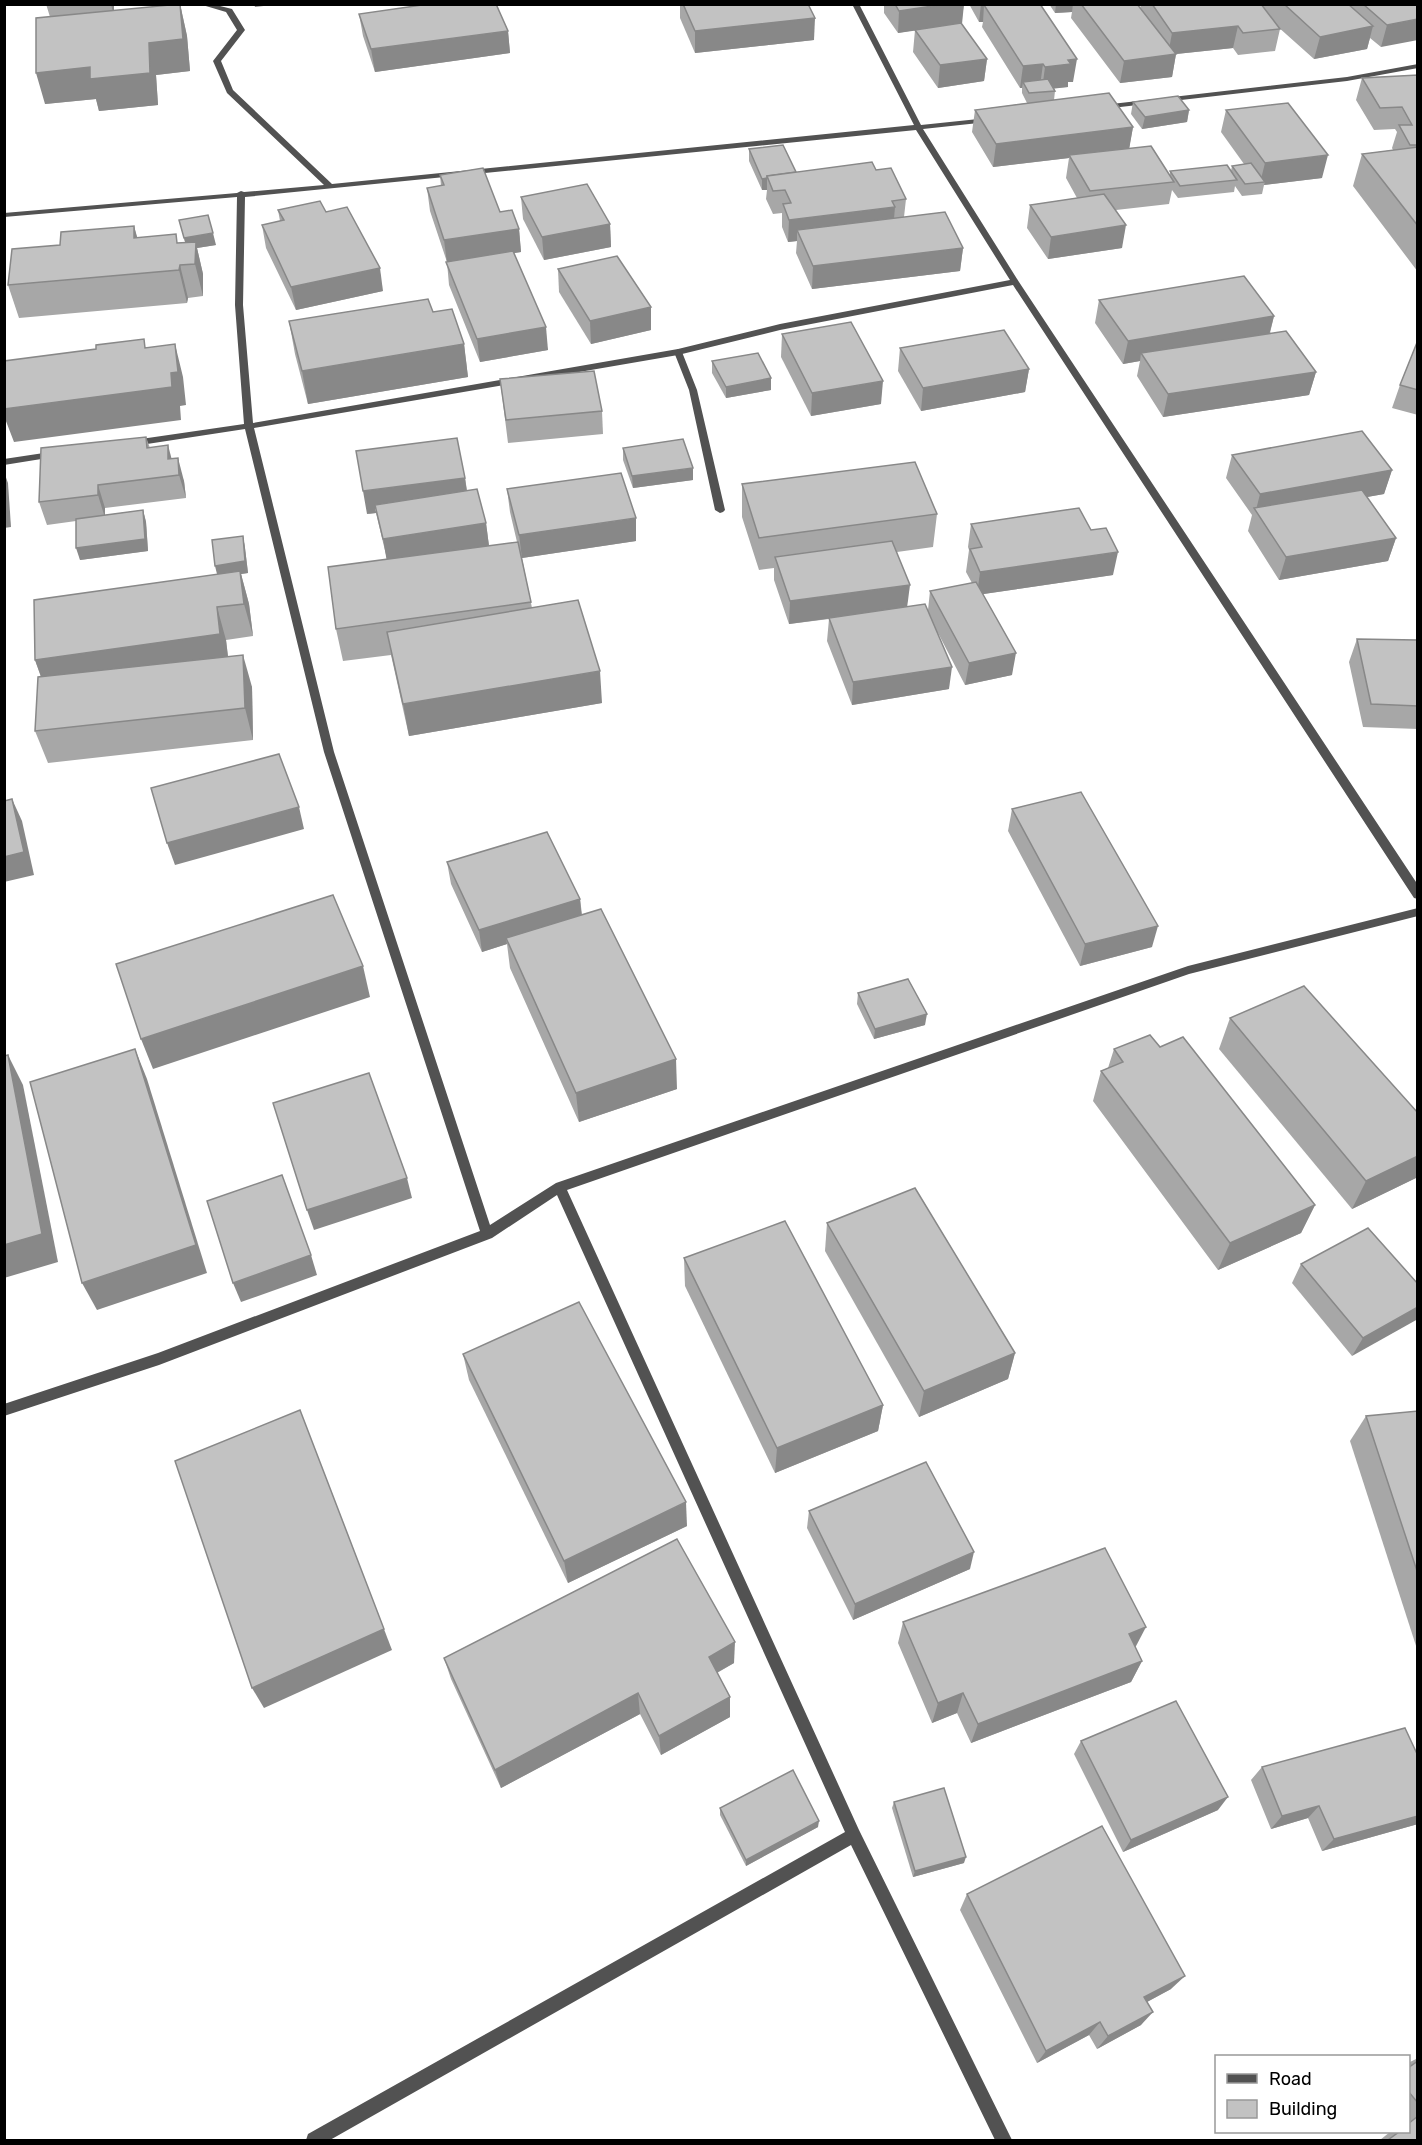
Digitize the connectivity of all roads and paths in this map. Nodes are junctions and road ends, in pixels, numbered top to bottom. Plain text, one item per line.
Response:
1 (202, 4) edge
2 (855, 4) edge
3 (1418, 66) edge
4 (1097, 108) edge
5 (1002, 118) edge
6 (919, 128) junction
7 (330, 187) junction
8 (241, 193) junction
9 (4, 215) edge
10 (1015, 282) junction
11 (678, 352) junction
12 (249, 426) junction
13 (121, 445) edge
14 (63, 453) edge
15 (4, 462) edge
16 (720, 510) dead end
17 (1418, 895) edge
18 (1418, 912) edge
19 (560, 1187) junction
20 (486, 1234) junction
21 (4, 1410) edge
22 (854, 1835) junction
23 (314, 2140) edge
24 (1004, 2140) edge

1 - 7 street
2 - 6 street
3 - 4 street
5 - 6 street
6 - 7 street
6 - 10 street
7 - 8 street
8 - 9 street
8 - 12 street
10 - 11 street
10 - 17 street
11 - 12 street
11 - 16 street
12 - 13 street
12 - 20 street
14 - 15 street
18 - 19 street
19 - 20 street
19 - 22 street
20 - 21 street
22 - 23 street
22 - 24 street

